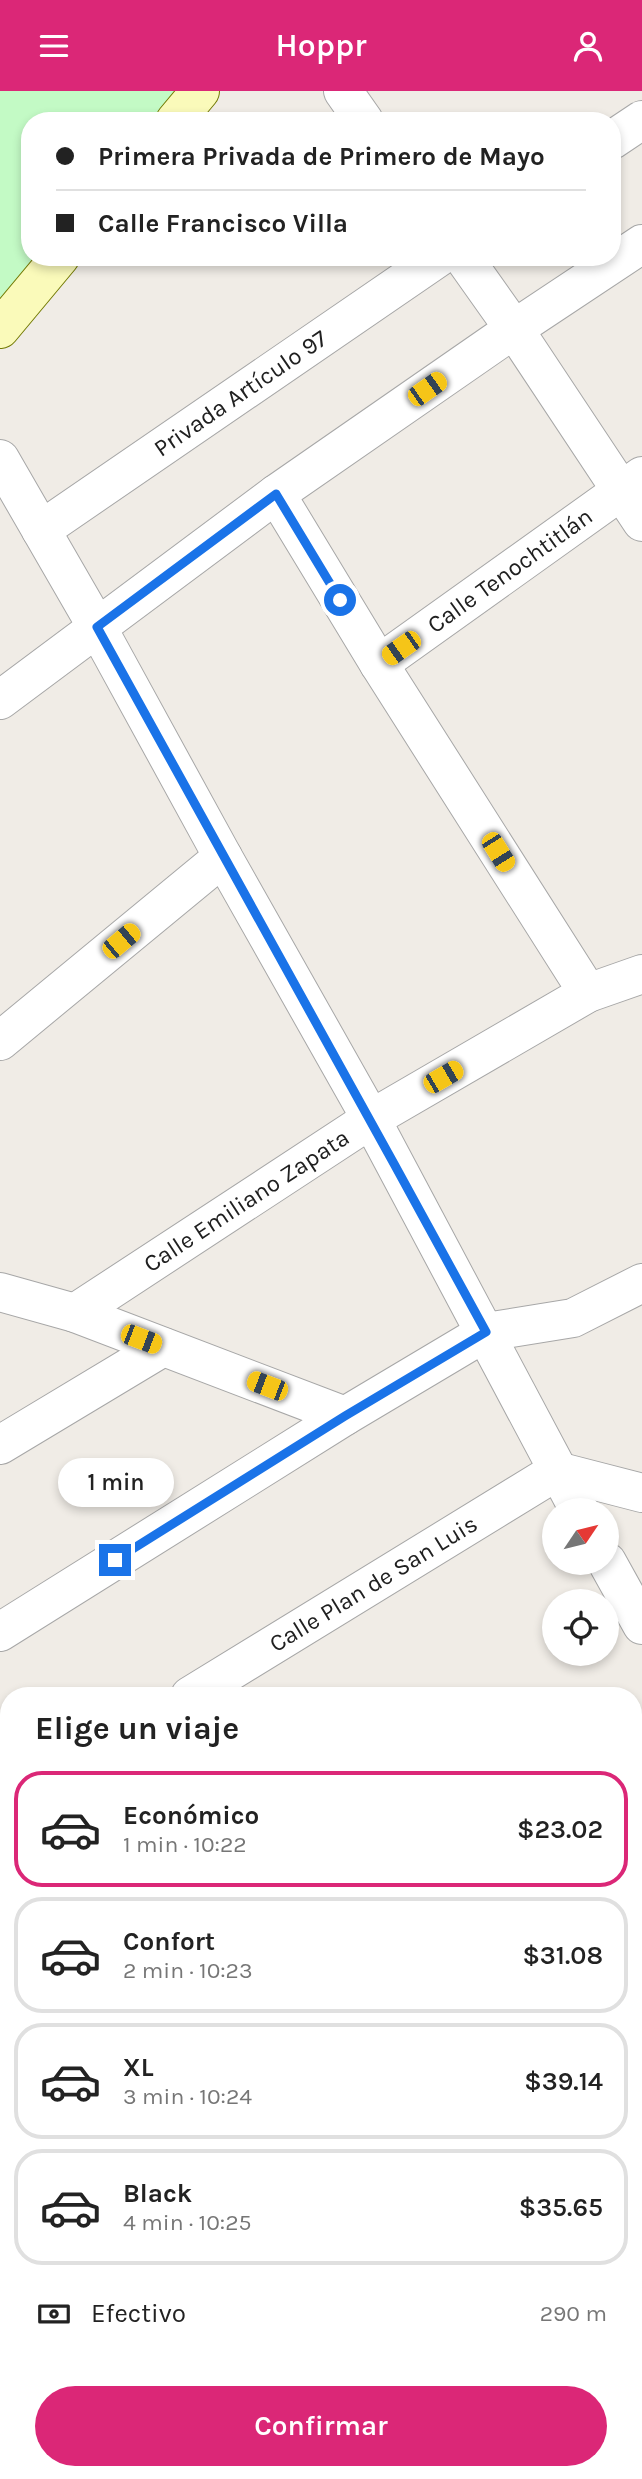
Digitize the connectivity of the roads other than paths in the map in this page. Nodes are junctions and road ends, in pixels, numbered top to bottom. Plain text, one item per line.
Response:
1 (200, 91) edge
2 (343, 91) edge
3 (182, 112) edge
4 (358, 112) edge
5 (642, 120) edge
6 (621, 134) edge
7 (642, 244) edge
8 (621, 258) edge
9 (52, 266) edge
10 (426, 266) edge
11 (469, 266) edge
12 (609, 266) edge
13 (0, 329) edge
14 (514, 329) junction
15 (0, 459) edge
16 (276, 494) junction
17 (635, 496) edge
18 (41, 530) junction
19 (97, 627) junction
20 (379, 664) junction
21 (0, 700) edge
22 (223, 857) junction
23 (642, 974) edge
24 (588, 993) junction
25 (0, 1041) edge
26 (371, 1119) junction
27 (642, 1283) edge
28 (0, 1292) edge
29 (75, 1313) junction
30 (486, 1332) junction
31 (163, 1347) junction
32 (345, 1416) junction
33 (0, 1445) edge
34 (557, 1471) junction
35 (642, 1493) edge
36 (572, 1498) edge
37 (614, 1575) edge
38 (642, 1625) edge
39 (0, 1632) edge
40 (205, 1687) edge

1 - 3 street
2 - 4 street
5 - 6 street
7 - 8 street
9 - 13 street
10 - 18 street, Privada Artículo 97
11 - 14 street
12 - 14 street
14 - 16 street
14 - 17 street
15 - 18 street
16 - 19 street
16 - 20 street
17 - 20 street, Calle Tenochtitlán
18 - 19 street
19 - 21 street
19 - 22 street
20 - 24 street
22 - 25 street
22 - 26 street
23 - 24 street, Calle Emiliano Zapata
24 - 26 street, Calle Emiliano Zapata
26 - 29 street, Calle Emiliano Zapata
26 - 30 street
27 - 30 street
28 - 29 street
29 - 31 street
30 - 32 street
30 - 34 street
31 - 32 street
31 - 33 street
32 - 39 street
34 - 35 street
34 - 36 street
34 - 40 street, Calle Plan de San Luis
37 - 38 street

